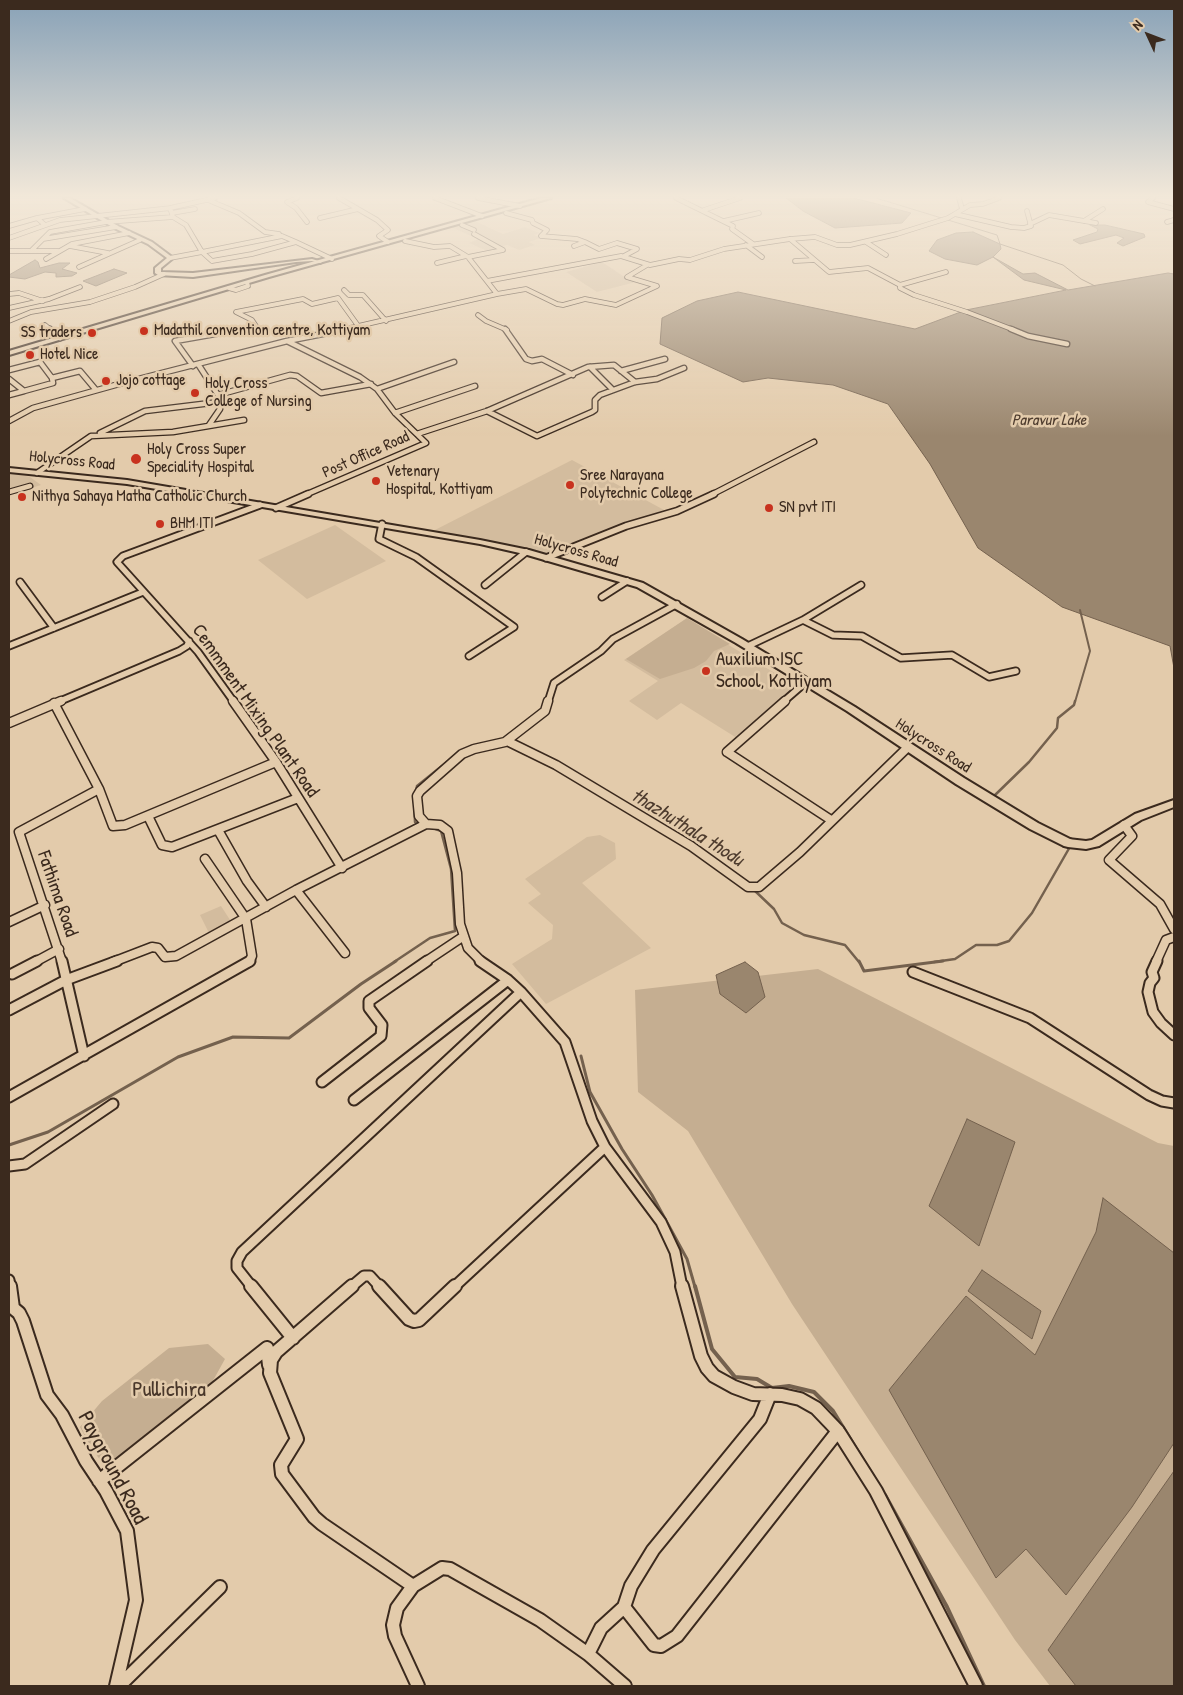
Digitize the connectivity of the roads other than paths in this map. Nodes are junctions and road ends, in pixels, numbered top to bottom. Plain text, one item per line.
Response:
1 (157, 277) edge
2 (268, 277) edge
3 (485, 277) edge
4 (509, 277) edge
5 (627, 277) edge
6 (885, 277) edge
7 (928, 277) edge
8 (488, 281) junction
9 (900, 285) junction
10 (80, 287) dead end
11 (344, 290) dead end
12 (9, 294) edge
13 (497, 294) junction
14 (41, 301) junction
15 (9, 308) edge
16 (59, 308) junction
17 (478, 315) dead end
18 (9, 321) edge
19 (386, 321) junction
20 (45, 325) dead end
21 (359, 327) junction
22 (60, 338) junction
23 (287, 341) junction
24 (1067, 344) dead end
25 (9, 354) edge
26 (665, 359) dead end
27 (454, 362) dead end
28 (196, 365) junction
29 (590, 367) junction
30 (684, 368) dead end
31 (9, 370) edge
32 (621, 371) junction
33 (573, 375) junction
34 (52, 378) junction
35 (9, 379) edge
36 (635, 382) junction
37 (371, 384) junction
38 (475, 386) dead end
39 (377, 388) junction
40 (96, 390) junction
41 (613, 390) junction
42 (24, 391) junction
43 (218, 394) junction
44 (9, 395) edge
45 (219, 402) junction
46 (487, 411) junction
47 (395, 412) junction
48 (244, 420) dead end
49 (9, 421) edge
50 (209, 425) junction
51 (417, 434) junction
52 (96, 435) junction
53 (814, 442) dead end
54 (9, 470) edge
55 (37, 473) junction
56 (30, 486) dead end
57 (9, 492) edge
58 (260, 506) junction
59 (276, 508) junction
60 (382, 524) junction
61 (526, 552) junction
62 (546, 558) junction
63 (627, 581) junction
64 (20, 582) dead end
65 (485, 585) dead end
66 (861, 586) dead end
67 (143, 592) junction
68 (602, 597) dead end
69 (677, 604) junction
70 (803, 620) junction
71 (54, 628) junction
72 (189, 641) junction
73 (9, 646) edge
74 (748, 646) junction
75 (469, 656) dead end
76 (1016, 671) dead end
77 (806, 682) junction
78 (54, 703) junction
79 (9, 723) edge
80 (507, 741) junction
81 (907, 748) junction
82 (276, 762) junction
83 (99, 789) junction
84 (298, 798) junction
85 (1174, 803) edge
86 (148, 816) junction
87 (831, 820) junction
88 (426, 824) junction
89 (1124, 825) junction
90 (218, 830) junction
91 (1068, 843) joint
92 (205, 859) dead end
93 (342, 868) junction
94 (296, 890) junction
95 (45, 905) junction
96 (266, 907) junction
97 (246, 919) junction
98 (9, 922) edge
99 (1174, 929) edge
100 (464, 936) junction
101 (1174, 937) edge
102 (59, 949) junction
103 (345, 953) dead end
104 (913, 972) dead end
105 (12, 974) dead end
106 (66, 980) junction
107 (508, 980) junction
108 (521, 992) junction
109 (9, 1010) edge
110 (1174, 1035) edge
111 (84, 1056) junction
112 (322, 1082) dead end
113 (9, 1096) edge
114 (354, 1100) dead end
115 (1174, 1103) edge
116 (113, 1104) dead end
117 (605, 1147) junction
118 (9, 1166) edge
119 (9, 1280) edge
120 (11, 1308) edge
121 (293, 1338) junction
122 (269, 1367) junction
123 (770, 1394) junction
124 (838, 1431) junction
125 (99, 1480) junction
126 (413, 1586) junction
127 (220, 1587) dead end
128 (624, 1607) junction
129 (588, 1654) junction
130 (117, 1686) edge
131 (418, 1686) edge
132 (624, 1686) edge
133 (976, 1686) edge

1 - 16 street
2 - 22 highway
3 - 8 street
4 - 8 street
5 - 13 street
6 - 9 street
7 - 9 street
8 - 13 street
9 - 24 street
10 - 14 street
11 - 19 street
12 - 14 street
13 - 19 street
14 - 15 street
14 - 16 street
16 - 18 street
17 - 33 street
19 - 21 street
20 - 22 street
21 - 23 street
21 - 28 street
22 - 25 highway
23 - 28 street
23 - 37 street, Post Office Road
26 - 32 street
27 - 39 street
28 - 40 street
28 - 43 street
29 - 32 street
29 - 33 street
29 - 41 street
30 - 36 street
31 - 34 street
32 - 36 street
33 - 46 street
34 - 40 street
34 - 42 street
35 - 42 street
36 - 41 street
37 - 39 street, Post Office Road
37 - 43 street
38 - 47 street
39 - 47 street, Post Office Road
40 - 49 street
41 - 46 street
42 - 44 street
43 - 45 street
45 - 50 street
45 - 52 street
46 - 51 street
47 - 51 street, Post Office Road
48 - 50 street
50 - 52 street
51 - 59 street, Post Office Road
52 - 55 street
53 - 62 street
54 - 55 main road, Holycross Road
55 - 58 main road, Holycross Road
56 - 57 street
58 - 59 main road, Holycross Road
58 - 67 street, Cemmment Mixing Plant Road
59 - 60 main road, Holycross Road
60 - 61 main road, Holycross Road
60 - 75 street
61 - 62 main road, Holycross Road
61 - 65 street
62 - 63 main road, Holycross Road
63 - 68 street
63 - 69 main road, Holycross Road
64 - 71 street
66 - 70 street
67 - 71 street
67 - 72 street, Cemmment Mixing Plant Road
69 - 74 main road, Holycross Road
69 - 80 street
70 - 74 street
70 - 76 street
71 - 73 street
72 - 78 street
72 - 82 street, Cemmment Mixing Plant Road
74 - 77 main road, Holycross Road
77 - 81 main road, Holycross Road
77 - 87 street
78 - 79 street
78 - 83 street
80 - 87 street
80 - 88 street
81 - 87 street
81 - 91 main road, Holycross Road
82 - 84 street, Cemmment Mixing Plant Road
82 - 86 street
83 - 86 street
83 - 95 street, Fathima Road
84 - 90 street
84 - 93 street, Cemmment Mixing Plant Road
85 - 89 street
86 - 90 street
88 - 93 street
88 - 100 street
89 - 91 street
89 - 99 street
90 - 96 street
92 - 97 street
93 - 94 street
94 - 96 street
94 - 103 street
95 - 98 street
95 - 102 street, Fathima Road
96 - 97 street
97 - 106 street
97 - 111 street
100 - 107 street
100 - 112 street
101 - 110 street
102 - 105 street
102 - 106 street, Fathima Road
104 - 115 street
106 - 109 street
106 - 111 street, Fathima Road
107 - 108 street
107 - 114 street
108 - 117 street
108 - 121 street
111 - 113 street
116 - 118 street
117 - 121 street
117 - 123 street
119 - 120 street
120 - 125 street, Payground Road
121 - 122 street
122 - 125 street
122 - 126 street
123 - 124 street
123 - 128 street
124 - 128 street
124 - 133 street
125 - 130 street, Payground Road
126 - 129 street
126 - 131 street
127 - 130 street
128 - 129 street
129 - 132 street

